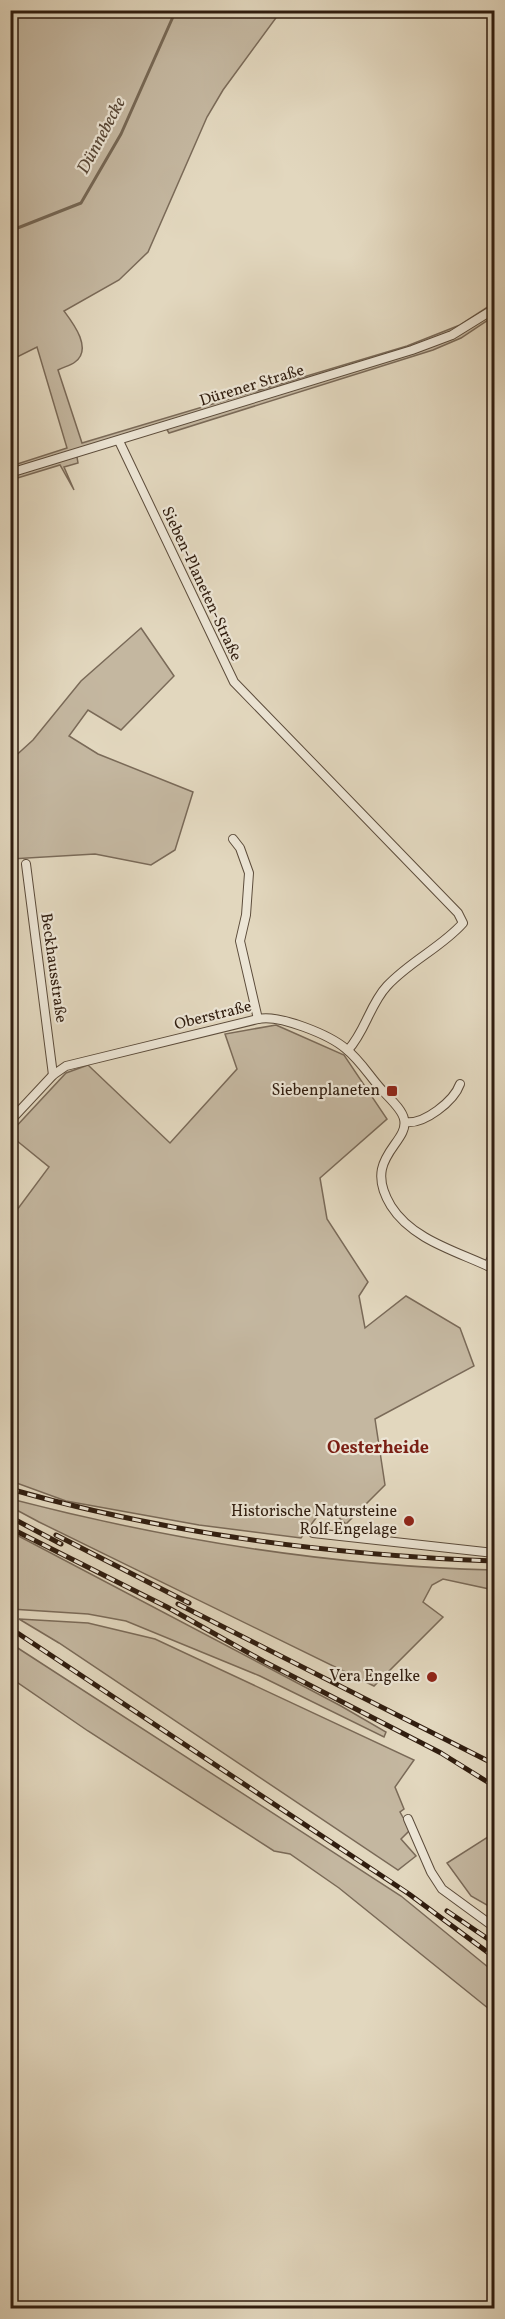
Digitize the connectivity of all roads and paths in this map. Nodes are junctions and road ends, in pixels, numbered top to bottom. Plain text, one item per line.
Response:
1 (495, 309) edge
2 (119, 441) junction
3 (10, 473) edge
4 (233, 839) dead end
5 (26, 864) dead end
6 (258, 1018) junction
7 (348, 1050) junction
8 (53, 1075) junction
9 (460, 1084) dead end
10 (10, 1121) edge
11 (405, 1122) junction
12 (495, 1253) edge
13 (491, 1268) edge
14 (313, 1533) dead end
15 (495, 1553) edge
16 (408, 1819) dead end
17 (495, 1927) edge

1 - 2 street, Dürener Straße
2 - 3 street, Dürener Straße
2 - 7 street, Sieben-Planeten-Straße
4 - 6 street
5 - 8 street, Beckhausstraße
6 - 7 street, Oberstraße
6 - 8 street, Oberstraße
7 - 11 street, Oberstraße
8 - 10 street, Oberstraße
9 - 11 street
11 - 13 street
12 - 13 street
14 - 15 street
16 - 17 street

